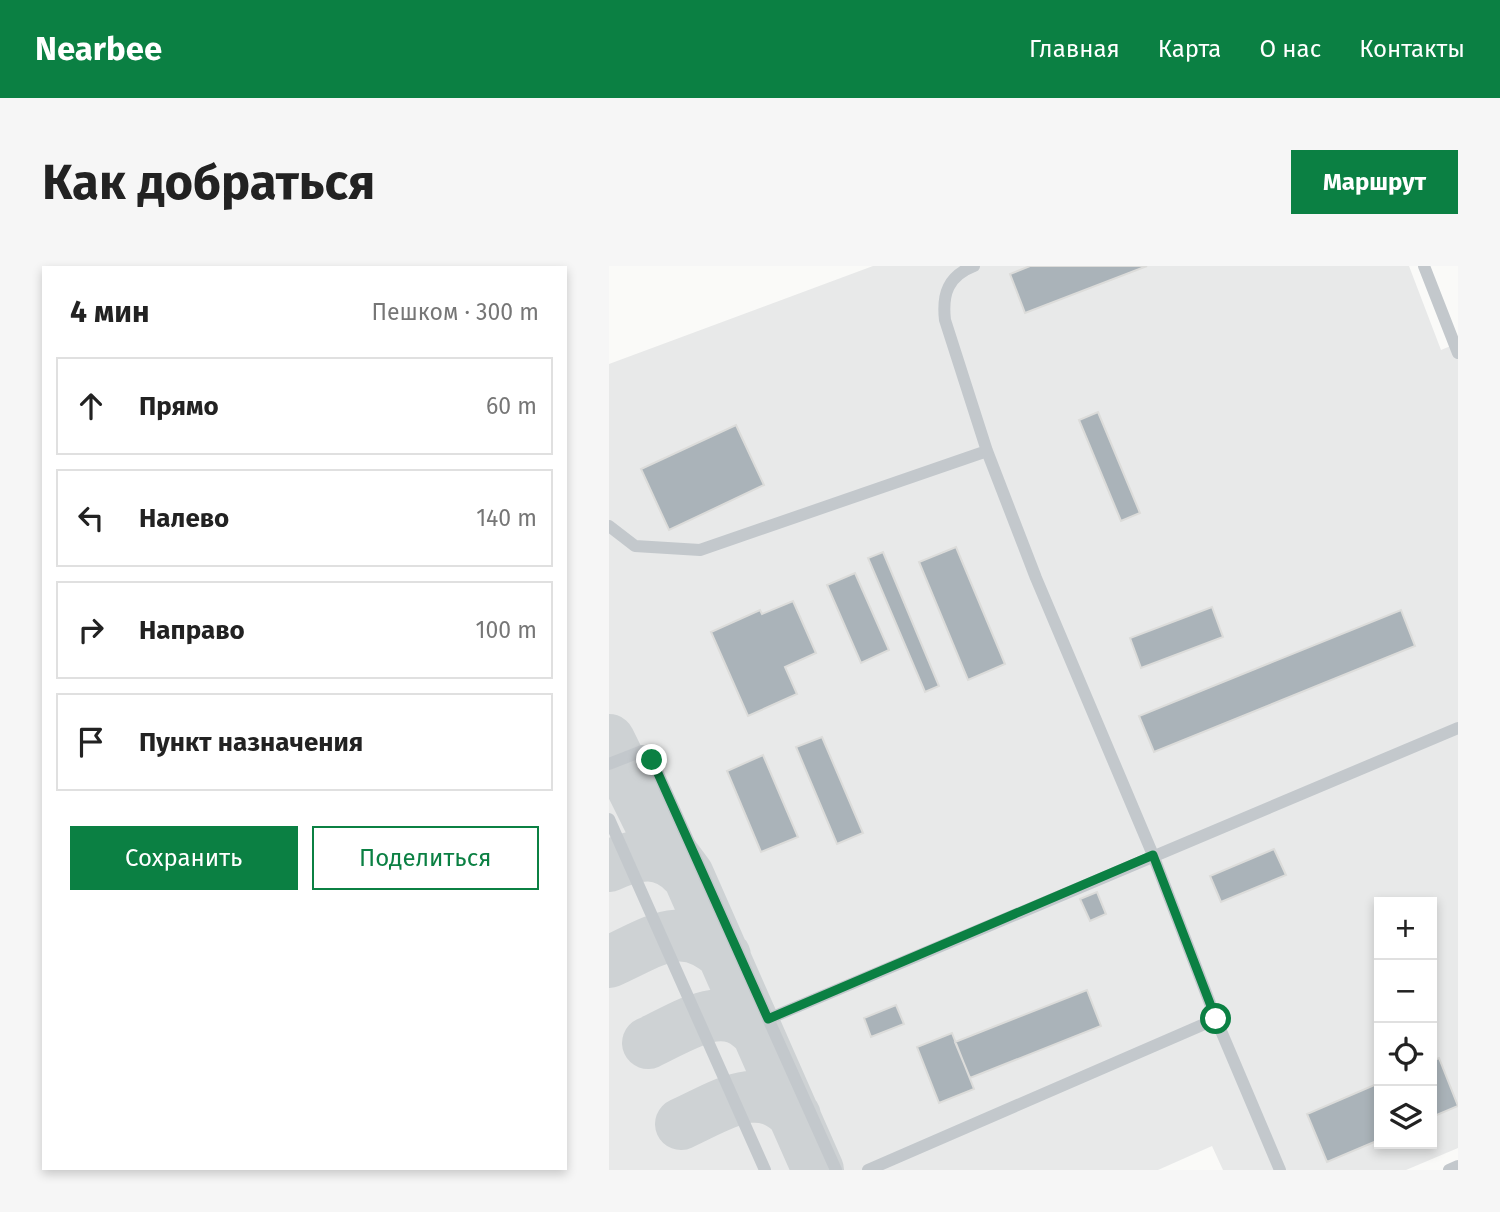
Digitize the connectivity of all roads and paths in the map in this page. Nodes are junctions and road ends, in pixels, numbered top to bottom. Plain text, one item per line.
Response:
1 (974, 266) edge
2 (1424, 266) edge
3 (1458, 353) edge
4 (987, 451) junction
5 (609, 526) edge
6 (1458, 728) edge
7 (609, 764) edge
8 (609, 819) edge
9 (1153, 855) junction
10 (768, 1019) junction
11 (1216, 1019) junction
12 (1458, 1166) edge
13 (765, 1170) edge
14 (835, 1170) edge
15 (868, 1170) edge
16 (1280, 1170) edge
17 (1449, 1170) edge

1 - 4 lane
2 - 3 lane
4 - 5 lane
4 - 9 lane
6 - 9 lane
7 - 10 lane
8 - 13 lane
9 - 10 lane
9 - 11 lane
10 - 14 lane
11 - 15 lane
11 - 16 lane
12 - 17 lane

